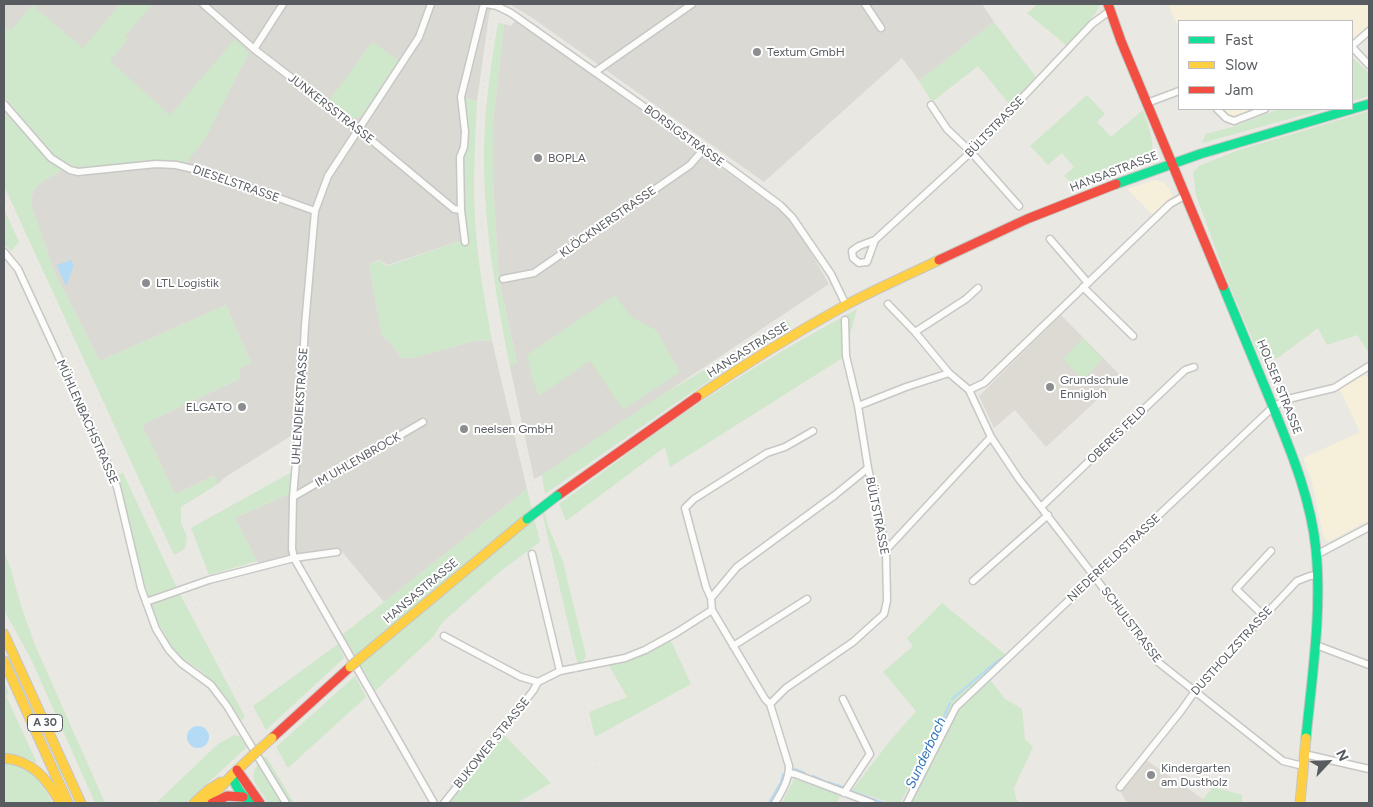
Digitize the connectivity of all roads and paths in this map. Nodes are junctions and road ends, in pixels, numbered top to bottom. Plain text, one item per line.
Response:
1 (203, 4) edge
2 (283, 4) edge
3 (432, 4) edge
4 (485, 4) edge
5 (692, 4) edge
6 (864, 4) edge
7 (1109, 7) edge
8 (881, 28) dead end
9 (1369, 31) edge
10 (1353, 46) edge
11 (1353, 48) edge
12 (254, 49) junction
13 (1369, 65) edge
14 (595, 72) junction
15 (1178, 91) edge
16 (1147, 103) junction
17 (4, 104) edge
18 (1369, 104) edge
19 (930, 105) dead end
20 (1353, 109) edge
21 (1218, 110) edge
22 (1262, 110) edge
23 (1349, 110) edge
24 (358, 129) junction
25 (704, 149) junction
26 (971, 152) junction
27 (1173, 163) junction
28 (1186, 195) junction
29 (1019, 206) dead end
30 (461, 210) junction
31 (315, 211) junction
32 (1050, 239) dead end
33 (875, 240) dead end
34 (464, 242) dead end
35 (4, 252) edge
36 (503, 279) dead end
37 (1086, 285) junction
38 (978, 288) dead end
39 (888, 304) dead end
40 (846, 305) junction
41 (845, 320) dead end
42 (915, 332) junction
43 (1133, 336) dead end
44 (1194, 367) dead end
45 (1368, 369) edge
46 (949, 373) junction
47 (969, 390) junction
48 (858, 406) junction
49 (1273, 406) junction
50 (423, 422) dead end
51 (813, 431) dead end
52 (991, 437) junction
53 (868, 468) junction
54 (293, 497) junction
55 (1041, 507) junction
56 (1048, 516) junction
57 (1369, 527) edge
58 (886, 550) junction
59 (1271, 551) dead end
60 (338, 552) dead end
61 (532, 554) dead end
62 (1316, 554) junction
63 (294, 558) junction
64 (1318, 575) junction
65 (1094, 576) junction
66 (973, 581) dead end
67 (711, 598) junction
68 (807, 599) dead end
69 (146, 602) junction
70 (712, 610) junction
71 (1264, 616) junction
72 (4, 634) edge
73 (444, 636) dead end
74 (1316, 645) junction
75 (733, 646) junction
76 (4, 661) edge
77 (1369, 665) edge
78 (560, 671) junction
79 (538, 682) junction
80 (1194, 692) junction
81 (843, 699) dead end
82 (770, 704) junction
83 (1304, 754) junction
84 (4, 758) edge
85 (1303, 766) junction
86 (1369, 769) edge
87 (234, 772) junction
88 (789, 773) junction
89 (1120, 787) dead end
90 (844, 793) junction
91 (243, 797) junction
92 (61, 803) edge
93 (68, 803) edge
94 (81, 803) edge
95 (194, 803) edge
96 (206, 803) edge
97 (212, 803) edge
98 (251, 803) edge
99 (260, 803) edge
100 (286, 803) edge
101 (434, 803) edge
102 (444, 803) edge
103 (775, 803) edge
104 (872, 803) edge
105 (907, 803) edge
106 (1300, 803) edge

1 - 12 street, JUNKERSSTRASSE
2 - 12 street
3 - 24 street, UHLENDIEKSTRASSE
4 - 14 street, BORSIGSTRASSE
4 - 30 street
5 - 14 street
6 - 8 street
7 - 16 main road, HOLSER STRASSE
7 - 26 street, BÜLTSTRASSE
9 - 10 street
11 - 13 street
12 - 24 street, JUNKERSSTRASSE
14 - 25 street, BORSIGSTRASSE
15 - 16 street
16 - 27 main road, HOLSER STRASSE
17 - 31 street, DIESELSTRASSE
18 - 20 main road, HANSASTRASSE
19 - 26 street
21 - 22 street
23 - 27 main road, HANSASTRASSE
24 - 30 street, JUNKERSSTRASSE
24 - 31 street, UHLENDIEKSTRASSE
25 - 36 street, KLÖCKNERSTRASSE
25 - 40 street, BORSIGSTRASSE
26 - 29 street
26 - 33 street, BÜLTSTRASSE
27 - 28 main road, HOLSER STRASSE
27 - 40 main road, HANSASTRASSE
28 - 37 street
28 - 49 main road, HOLSER STRASSE
30 - 34 street
31 - 54 street, UHLENDIEKSTRASSE
32 - 37 street
35 - 69 street, MÜHLENBACHSTRASSE
37 - 43 street
37 - 47 street
38 - 42 street
39 - 42 street, SCHULSTRASSE
40 - 87 main road, HANSASTRASSE, bridge
41 - 48 street, BÜLTSTRASSE
42 - 46 street, SCHULSTRASSE
44 - 55 street, OBERES FELD
45 - 49 street, NIEDERFELDSTRASSE
46 - 47 street, SCHULSTRASSE
46 - 48 street
47 - 52 street, SCHULSTRASSE
48 - 53 street, BÜLTSTRASSE
49 - 62 main road, HOLSER STRASSE
49 - 65 street, NIEDERFELDSTRASSE
50 - 54 street, IM UHLENBROCK
51 - 67 street
52 - 55 street, SCHULSTRASSE
52 - 58 street
53 - 58 street, BÜLTSTRASSE
53 - 67 street
54 - 63 street, UHLENDIEKSTRASSE
55 - 56 street, SCHULSTRASSE
56 - 65 street, SCHULSTRASSE
56 - 66 street
57 - 62 street
58 - 82 street, BÜLTSTRASSE
59 - 71 street
60 - 63 street
61 - 78 street
62 - 64 main road, HOLSER STRASSE
63 - 69 street
63 - 101 street, UHLENDIEKSTRASSE
64 - 71 street, DUSTHOLZSTRASSE
64 - 74 main road, HOLSER STRASSE
65 - 80 street, SCHULSTRASSE
65 - 105 street, NIEDERFELDSTRASSE
67 - 70 street
68 - 75 street
69 - 100 street, MÜHLENBACHSTRASSE
70 - 75 street
70 - 78 street
71 - 80 street, DUSTHOLZSTRASSE
72 - 94 main road, A 30
73 - 79 street
74 - 77 street
74 - 83 main road, HOLSER STRASSE
75 - 82 street
76 - 93 main road, A 30
78 - 79 street
79 - 102 street, BUKOWER STRASSE
80 - 85 street, SCHULSTRASSE
80 - 89 street, DUSTHOLZSTRASSE
81 - 90 street
82 - 88 street
83 - 85 main road, HOLSER STRASSE
83 - 86 street
84 - 92 main road
85 - 106 main road, HOLSER STRASSE
87 - 91 main road
87 - 95 main road, HANSASTRASSE
87 - 96 main road, HANSASTRASSE
87 - 99 main road
88 - 90 street
88 - 103 street
90 - 104 street
91 - 97 main road
91 - 98 main road

